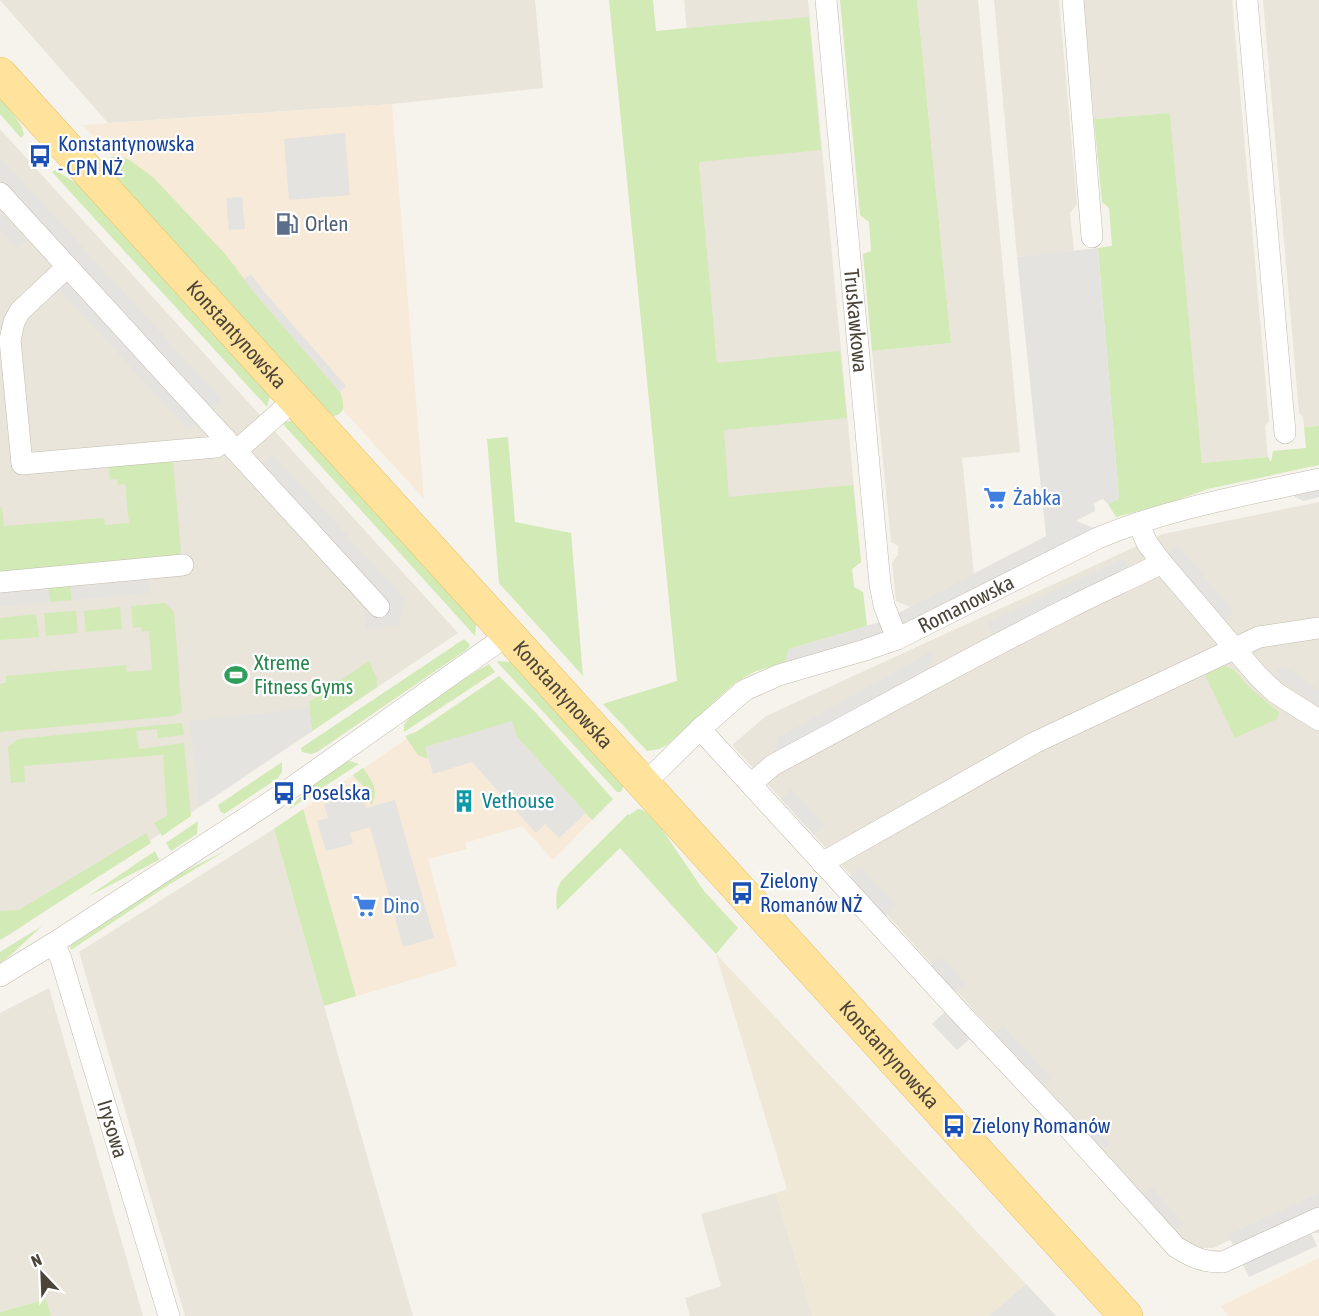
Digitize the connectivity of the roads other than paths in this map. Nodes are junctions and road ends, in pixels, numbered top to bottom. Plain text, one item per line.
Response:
1 (826, 0) edge
2 (1072, 0) edge
3 (1247, 0) edge
4 (0, 74) edge
5 (0, 193) edge
6 (1092, 237) dead end
7 (67, 267) junction
8 (295, 399) junction
9 (1285, 433) dead end
10 (230, 444) junction
11 (1319, 479) edge
12 (1138, 523) junction
13 (1162, 563) junction
14 (183, 565) dead end
15 (0, 582) edge
16 (379, 607) dead end
17 (1319, 628) edge
18 (509, 634) junction
19 (897, 639) junction
20 (1235, 650) junction
21 (1319, 720) edge
22 (700, 729) junction
23 (644, 784) junction
24 (750, 784) junction
25 (822, 863) junction
26 (54, 943) junction
27 (0, 976) edge
28 (1319, 1218) edge
29 (169, 1316) edge
30 (1126, 1316) edge

1 - 19 street, Truskawkowa
2 - 6 street
3 - 9 street
4 - 8 main road, Konstantynowska
5 - 7 street
7 - 10 street
7 - 10 street
8 - 10 street
8 - 18 main road, Konstantynowska
10 - 16 street
11 - 12 street, Romanowska
12 - 13 street
12 - 19 street, Romanowska
13 - 20 street
13 - 24 street
14 - 15 street
17 - 20 street
18 - 23 main road, Konstantynowska
18 - 26 street
19 - 22 street, Romanowska
20 - 21 street
20 - 25 street
22 - 23 street, Romanowska
22 - 24 street
23 - 30 main road, Konstantynowska
24 - 25 street
25 - 28 street
26 - 27 street
26 - 29 street, Irysowa

